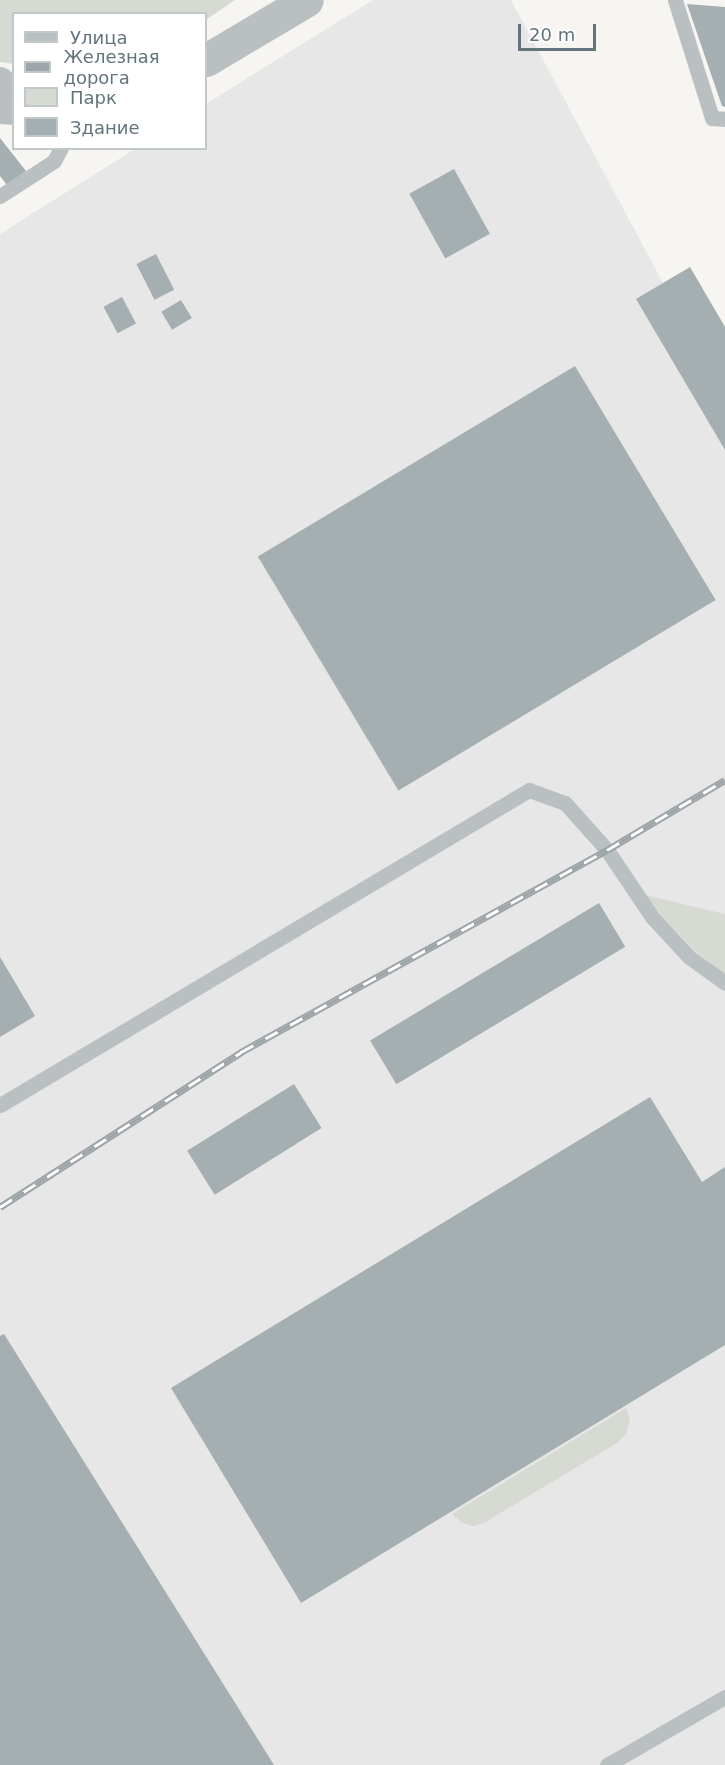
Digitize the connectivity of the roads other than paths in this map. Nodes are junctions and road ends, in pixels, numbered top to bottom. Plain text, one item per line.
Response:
1 (307, 0) edge
2 (675, 0) edge
3 (207, 59) edge
4 (725, 119) edge
5 (60, 150) edge
6 (0, 196) edge
7 (725, 982) edge
8 (0, 1105) edge
9 (725, 1697) edge
10 (607, 1765) edge

1 - 3 street
2 - 4 lane
5 - 6 lane
7 - 8 lane
9 - 10 lane

